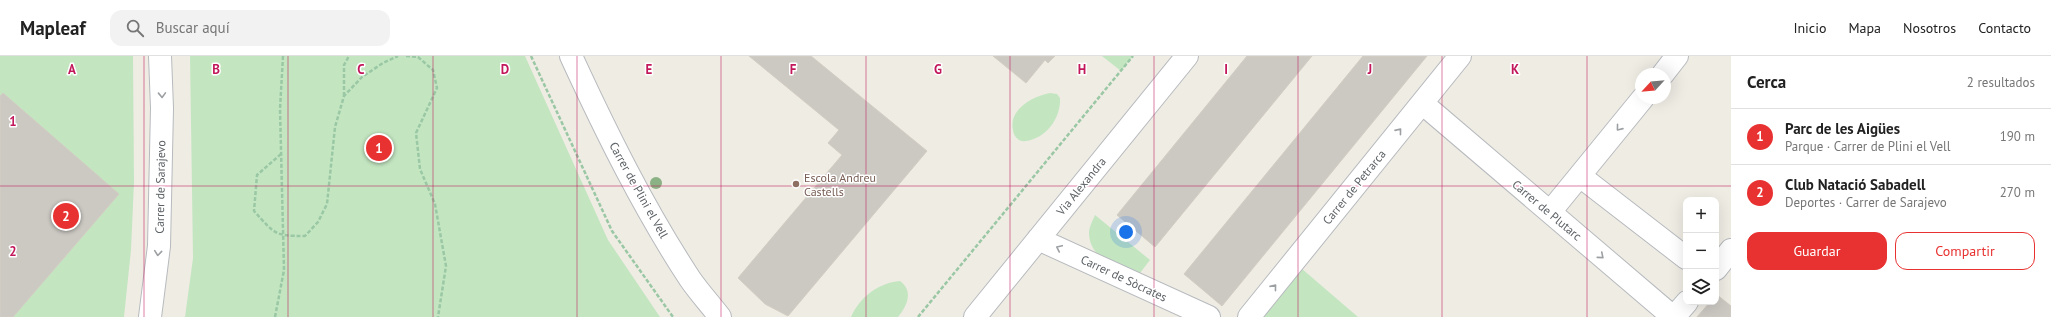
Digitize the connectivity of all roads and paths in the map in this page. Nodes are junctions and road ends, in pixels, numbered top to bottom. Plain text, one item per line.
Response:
1 (160, 56) edge
2 (283, 56) edge
3 (349, 56) edge
4 (398, 56) edge
5 (406, 56) edge
6 (531, 56) edge
7 (571, 56) edge
8 (1133, 56) edge
9 (1187, 56) edge
10 (1460, 56) edge
11 (1677, 56) edge
12 (1668, 68) edge
13 (344, 96) junction
14 (1422, 103) junction
15 (1638, 104) edge
16 (281, 154) junction
17 (1580, 176) junction
18 (1550, 212) junction
19 (283, 236) junction
20 (1038, 239) junction
21 (1731, 250) edge
22 (1683, 256) edge
23 (1719, 265) edge
24 (1719, 271) edge
25 (1731, 281) edge
26 (1684, 305) edge
27 (150, 317) edge
28 (275, 317) edge
29 (438, 317) edge
30 (673, 317) edge
31 (720, 317) edge
32 (918, 317) edge
33 (975, 317) edge
34 (1209, 317) edge
35 (1249, 317) edge
36 (1674, 317) edge

1 -> 27 street, Carrer de Sarajevo
2 - 16 path
3 - 13 path
4 - 13 path
5 - 29 path
6 - 30 path
7 - 31 street, Carrer de Plini el Vell
8 - 32 path
9 - 20 street, Via Alexandra
10 - 14 street, Carrer de Petrarca
11 - 12 street
13 - 19 path
14 - 18 street, Carrer de Plutarc
35 -> 14 street, Carrer de Petrarca
15 -> 17 street
16 - 19 path
16 - 19 path
17 - 18 street
17 - 22 street
18 -> 36 street, Carrer de Plutarc
19 - 28 path
20 - 33 street, Via Alexandra
34 -> 20 street, Carrer de Sòcrates
21 - 23 street
24 - 25 street
26 - 36 street

